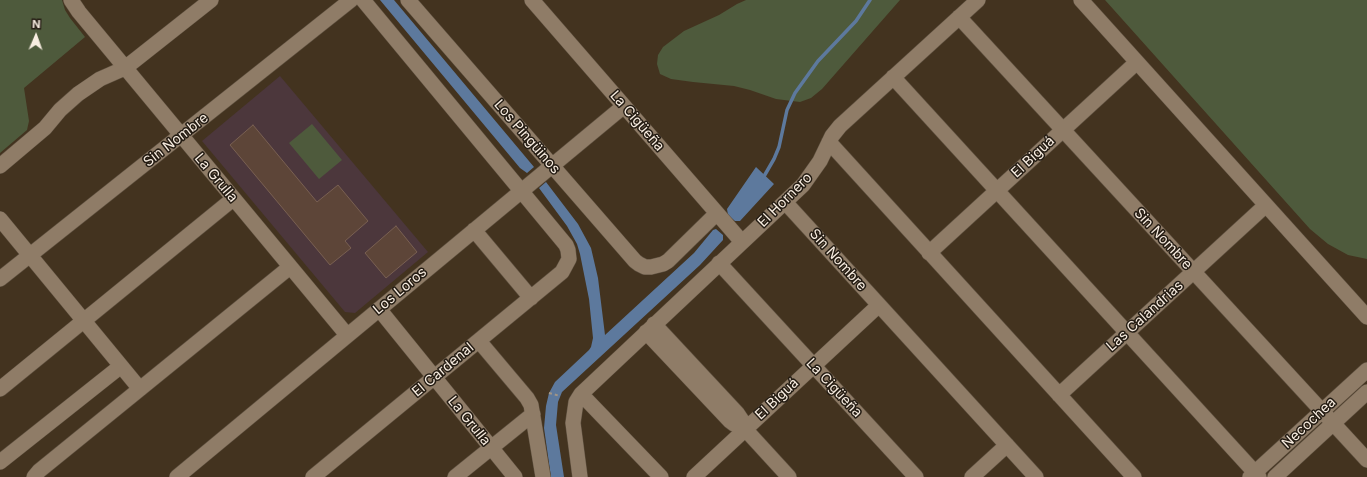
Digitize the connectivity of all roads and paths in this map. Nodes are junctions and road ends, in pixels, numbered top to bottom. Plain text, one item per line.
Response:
1 (71, 0) edge
2 (211, 0) edge
3 (351, 0) edge
4 (363, 0) edge
5 (408, 0) edge
6 (532, 0) edge
7 (978, 0) edge
8 (1081, 0) edge
9 (959, 18) junction
10 (1137, 62) junction
11 (125, 68) junction
12 (893, 77) junction
13 (624, 106) junction
14 (1062, 130) junction
15 (181, 136) junction
16 (829, 142) junction
17 (0, 166) edge
18 (552, 166) junction
19 (997, 190) junction
20 (521, 191) junction
21 (234, 199) junction
22 (785, 202) junction
23 (1266, 205) junction
24 (717, 213) junction
25 (0, 219) edge
26 (474, 230) junction
27 (742, 242) junction
28 (929, 253) junction
29 (30, 255) junction
30 (720, 263) junction
31 (290, 267) junction
32 (1193, 272) junction
33 (0, 279) edge
34 (531, 298) junction
35 (879, 305) junction
36 (378, 309) junction
37 (1367, 317) edge
38 (84, 320) junction
39 (650, 328) junction
40 (1127, 333) junction
41 (347, 335) junction
42 (479, 341) junction
43 (814, 365) junction
44 (121, 366) junction
45 (1367, 370) edge
46 (434, 378) junction
47 (0, 388) edge
48 (140, 389) junction
49 (1367, 392) edge
50 (549, 394) dead end
51 (581, 394) junction
52 (1059, 395) junction
53 (560, 396) dead end
54 (1322, 411) junction
55 (534, 414) junction
56 (1333, 423) junction
57 (745, 429) junction
58 (1006, 445) junction
59 (491, 448) junction
60 (1367, 460) edge
61 (0, 462) edge
62 (1255, 476) edge
63 (34, 477) edge
64 (177, 477) edge
65 (313, 477) edge
66 (455, 477) edge
67 (515, 477) edge
68 (543, 477) edge
69 (580, 477) edge
70 (660, 477) edge
71 (694, 477) edge
72 (789, 477) edge
73 (916, 477) edge
74 (972, 477) edge
75 (1036, 477) edge
76 (1134, 477) edge
77 (1274, 477) edge

1 - 11 street, La Grulla
2 - 11 street
3 - 15 street, Sin Nombre
4 - 20 street
5 - 18 street, Los Pingüinos
6 - 13 street, La Cigüeña
7 - 9 street, El Hornero
8 - 10 street
9 - 12 street, El Hornero
9 - 14 street, Sin Nombre
10 - 14 street, El Biguá
10 - 23 street
11 - 15 street, La Grulla
11 - 17 street
12 - 16 street, El Hornero
12 - 19 street
13 - 18 street, Los Loros
13 - 24 street, La Cigüeña
14 - 19 street, El Biguá
14 - 32 street, Sin Nombre
15 - 21 street, La Grulla
15 - 29 street, Sin Nombre
16 - 22 street, El Hornero
16 - 28 street
18 - 20 street, Los Loros
18 - 24 street, Los Pingüinos
19 - 28 street, El Biguá
19 - 40 street
20 - 26 street, Los Loros
20 - 34 street, El Cardenal
21 - 31 street, La Grulla
21 - 38 street
22 - 27 street, El Hornero
22 - 35 street, Sin Nombre
23 - 32 street, Las Calandrias
23 - 37 street
24 - 27 street, La Cigüeña
25 - 29 street
26 - 34 street
26 - 36 street, Los Loros
27 - 30 street, El Hornero
28 - 52 street
29 - 33 street, Sin Nombre
29 - 38 street
30 - 39 street, El Hornero
30 - 43 street, La Cigüeña
31 - 41 street, La Grulla
31 - 48 street
32 - 40 street, Las Calandrias
32 - 54 street, Sin Nombre
34 - 42 street, El Cardenal
35 - 43 street, El Biguá
35 - 58 street, Sin Nombre
36 - 41 street, Los Loros
36 - 46 street, La Grulla
38 - 44 street
38 - 47 street
39 - 51 street, El Hornero
39 - 57 street
40 - 52 street, Las Calandrias
40 - 62 street
41 - 64 street, Los Loros
42 - 46 street, El Cardenal
42 - 55 street
43 - 57 street, El Biguá
43 - 73 street, La Cigüeña
44 - 48 street
44 - 61 street
45 - 54 street, Necochea
46 - 59 street, La Grulla
46 - 65 street, El Cardenal
48 - 63 street
49 - 56 street, Necochea
50 - 53 path
51 - 69 street
51 - 70 street
52 - 76 street
54 - 56 street, Sin Nombre
54 - 62 street, Necochea
55 - 59 street
55 - 68 street
56 - 60 street, Sin Nombre
56 - 77 street, Necochea
57 - 71 street, El Biguá
57 - 72 street
58 - 74 street
58 - 75 street, Sin Nombre
59 - 66 street
59 - 67 street, La Grulla

